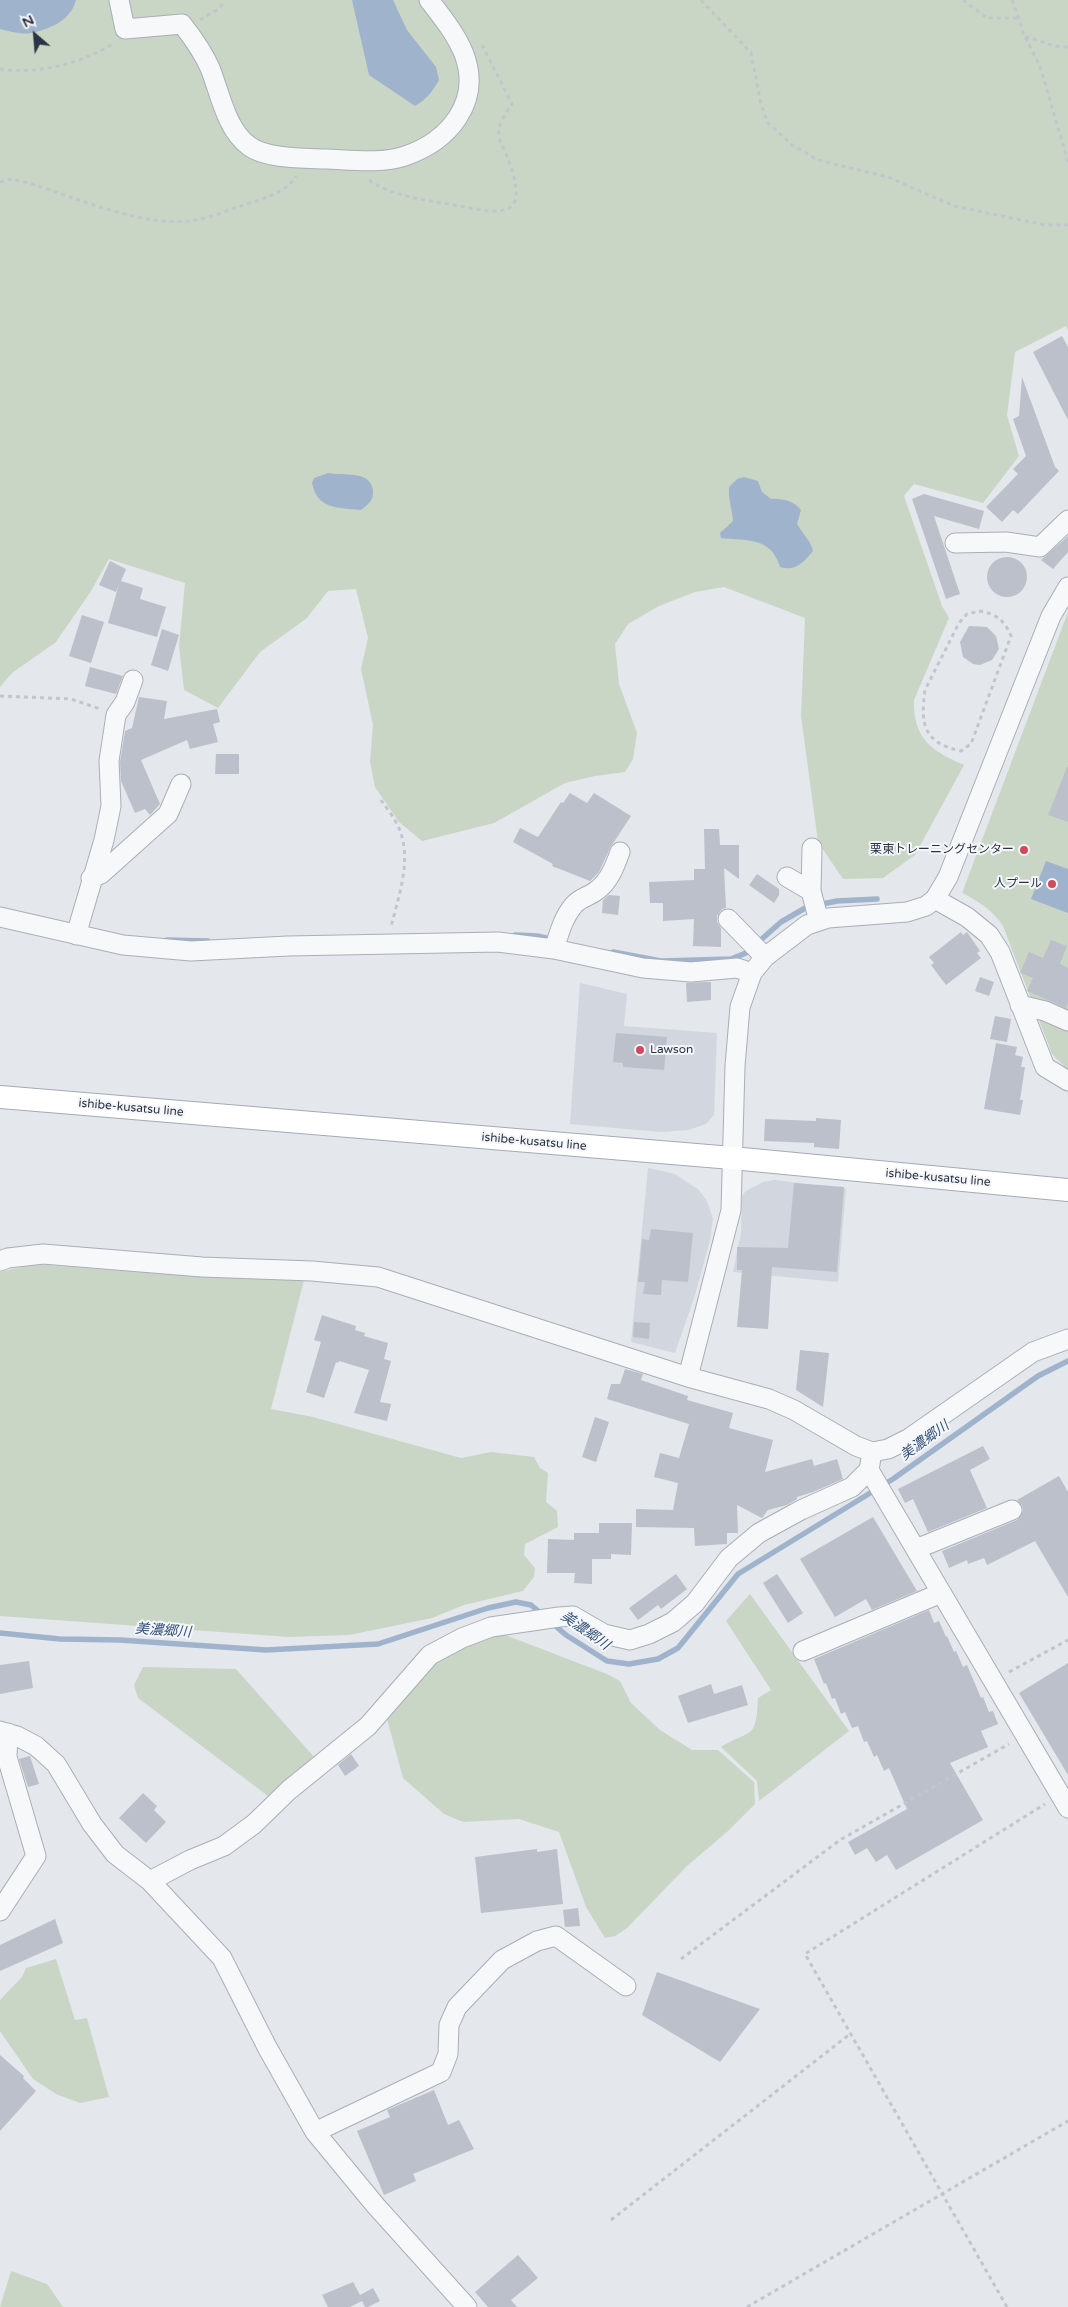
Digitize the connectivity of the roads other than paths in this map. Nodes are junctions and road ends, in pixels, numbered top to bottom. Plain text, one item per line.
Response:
1 (119, 0) edge
2 (429, 0) edge
3 (1068, 520) edge
4 (955, 543) dead end
5 (1068, 588) edge
6 (133, 680) dead end
7 (181, 784) dead end
8 (812, 848) dead end
9 (620, 852) dead end
10 (91, 878) junction
11 (787, 878) dead end
12 (935, 899) junction
13 (814, 905) junction
14 (0, 917) edge
15 (728, 919) dead end
16 (78, 930) junction
17 (556, 942) junction
18 (758, 949) junction
19 (752, 973) junction
20 (1020, 1006) junction
21 (1068, 1021) edge
22 (1068, 1081) edge
23 (0, 1096) edge
24 (732, 1158) junction
25 (1068, 1190) edge
26 (0, 1261) edge
27 (1068, 1339) edge
28 (688, 1377) junction
29 (871, 1466) junction
30 (1012, 1510) dead end
31 (916, 1549) junction
32 (941, 1593) junction
33 (804, 1651) dead end
34 (4, 1732) edge
35 (1064, 1801) edge
36 (150, 1881) junction
37 (0, 1911) edge
38 (626, 1986) dead end
39 (315, 2132) junction
40 (467, 2307) edge

1 - 2 street
3 - 4 street
5 - 12 street
6 - 10 street
7 - 10 street
8 - 13 street
9 - 17 street
10 - 16 street
11 - 13 street
12 - 13 street
12 - 20 street
13 - 18 street
14 - 16 street
15 - 18 street
16 - 17 street
17 - 19 street
18 - 19 street
19 - 24 street
20 - 21 street
20 - 22 street
23 - 24 main road, ishibe-kusatsu line
24 - 25 main road, ishibe-kusatsu line
24 - 28 street
26 - 28 street
27 - 29 street
28 - 29 street
29 - 31 street
29 - 36 street
30 - 31 street
31 - 32 street
32 - 33 street
32 - 35 street
34 - 36 street
34 - 37 street
36 - 39 street
38 - 39 street
39 - 40 street

